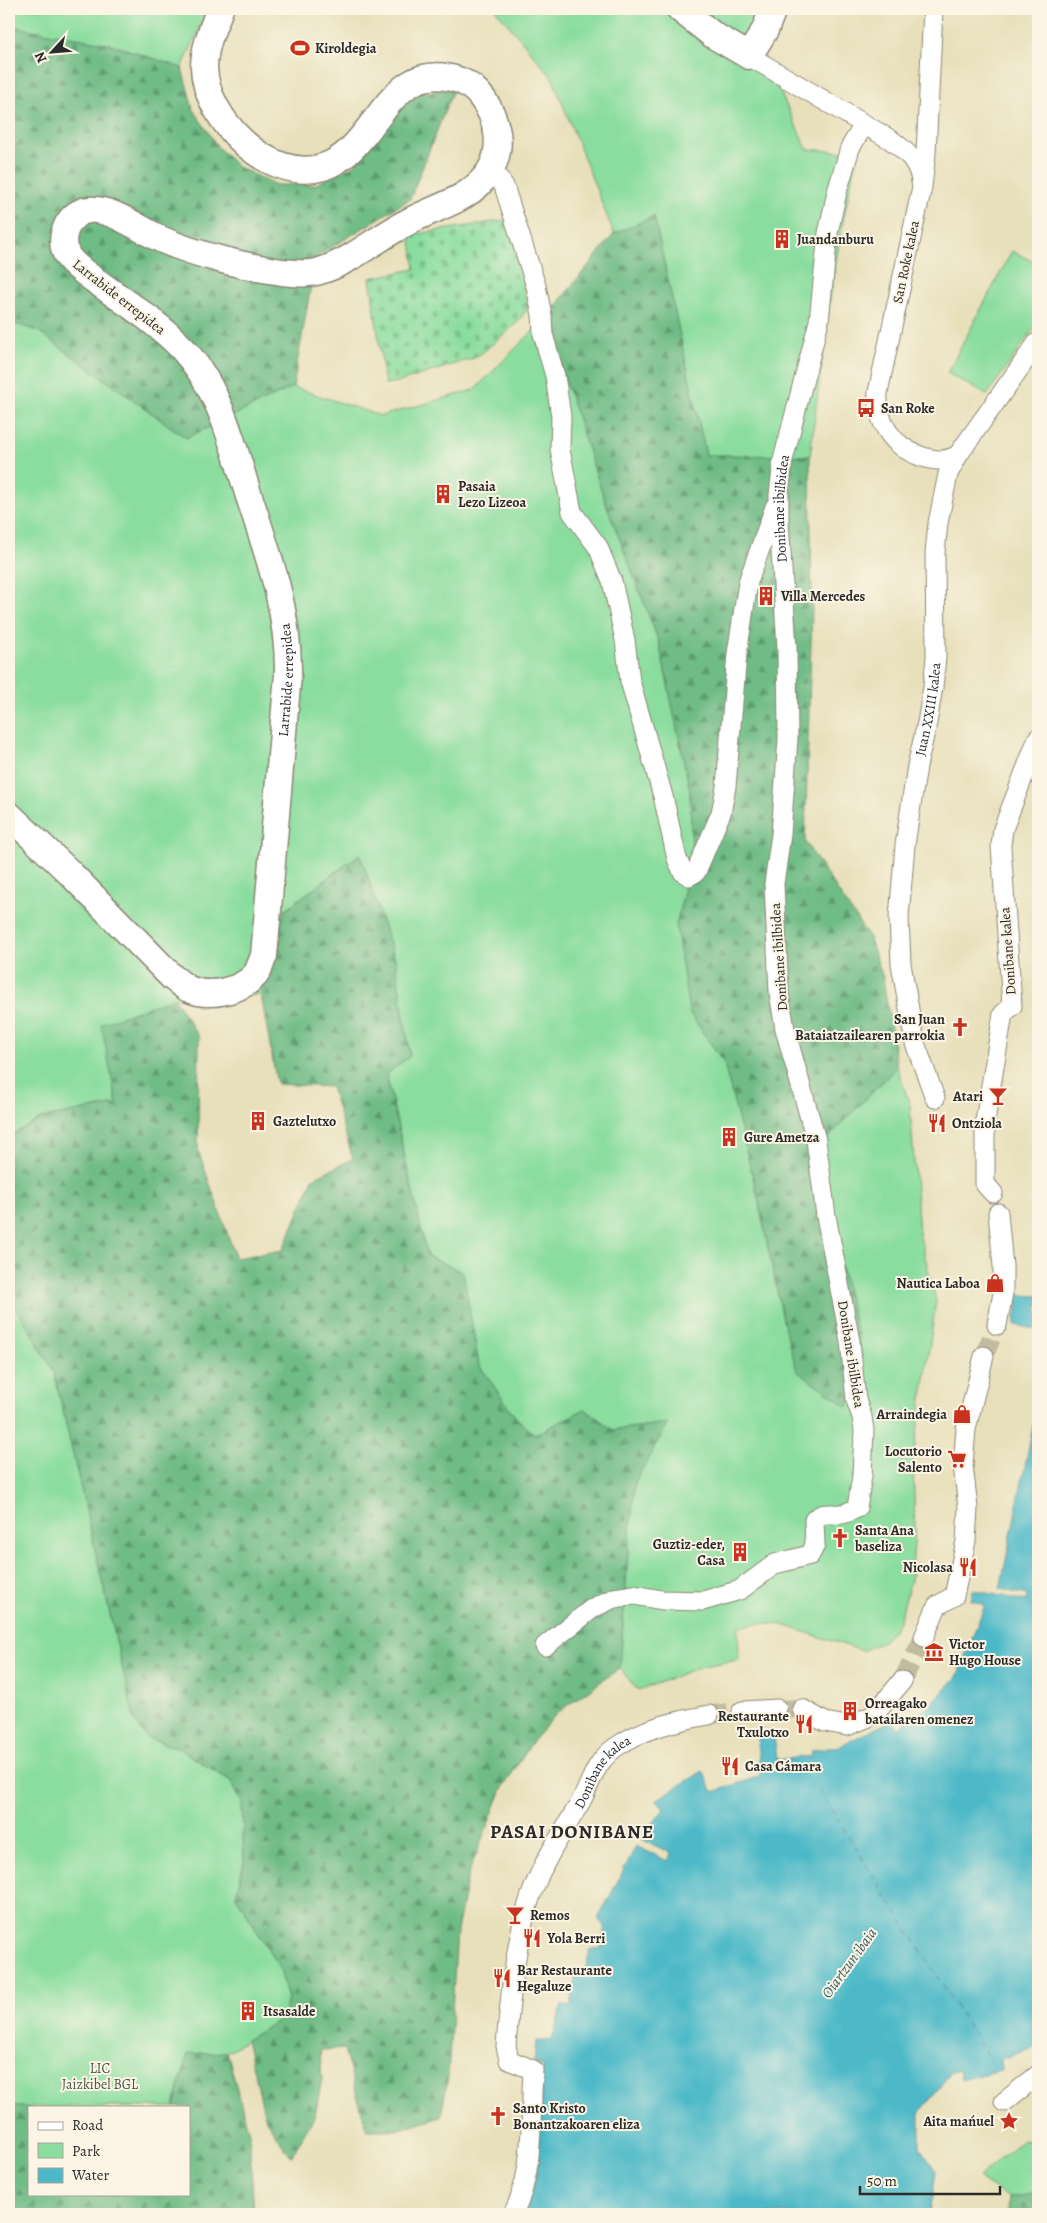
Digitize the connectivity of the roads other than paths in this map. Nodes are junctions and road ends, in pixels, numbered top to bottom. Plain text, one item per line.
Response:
1 (220, 9) edge
2 (680, 9) edge
3 (773, 9) edge
4 (933, 9) edge
5 (749, 56) junction
6 (864, 124) junction
7 (492, 169) junction
8 (922, 187) junction
9 (1038, 342) edge
10 (958, 455) junction
11 (779, 495) junction
12 (1038, 738) edge
13 (9, 814) edge
14 (935, 1098) dead end
15 (992, 1193) dead end
16 (998, 1213) dead end
17 (997, 1325) tunnel mouth
18 (984, 1356) tunnel mouth
19 (924, 1638) tunnel mouth
20 (545, 1646) dead end
21 (902, 1681) tunnel mouth
22 (777, 1709) tunnel mouth
23 (802, 1709) tunnel mouth
24 (742, 1710) tunnel mouth
25 (708, 1715) tunnel mouth
26 (1038, 2075) edge
27 (1004, 2102) dead end
28 (513, 2214) edge

1 - 7 street
2 - 5 street
3 - 5 street
4 - 8 street, San Roke kalea
5 - 6 street
6 - 8 street
6 - 11 street, Donibane ibilbidea
7 - 11 street
7 - 13 street, Larrabide errepidea
8 - 10 street, San Roke kalea
9 - 10 street, Juan XXIII kalea
10 - 14 street, Juan XXIII kalea
11 - 20 street, Donibane ibilbidea
12 - 15 street, Donibane kalea
16 - 17 street
18 - 19 street
21 - 23 street
22 - 24 street
25 - 28 street, Donibane kalea
26 - 27 street

